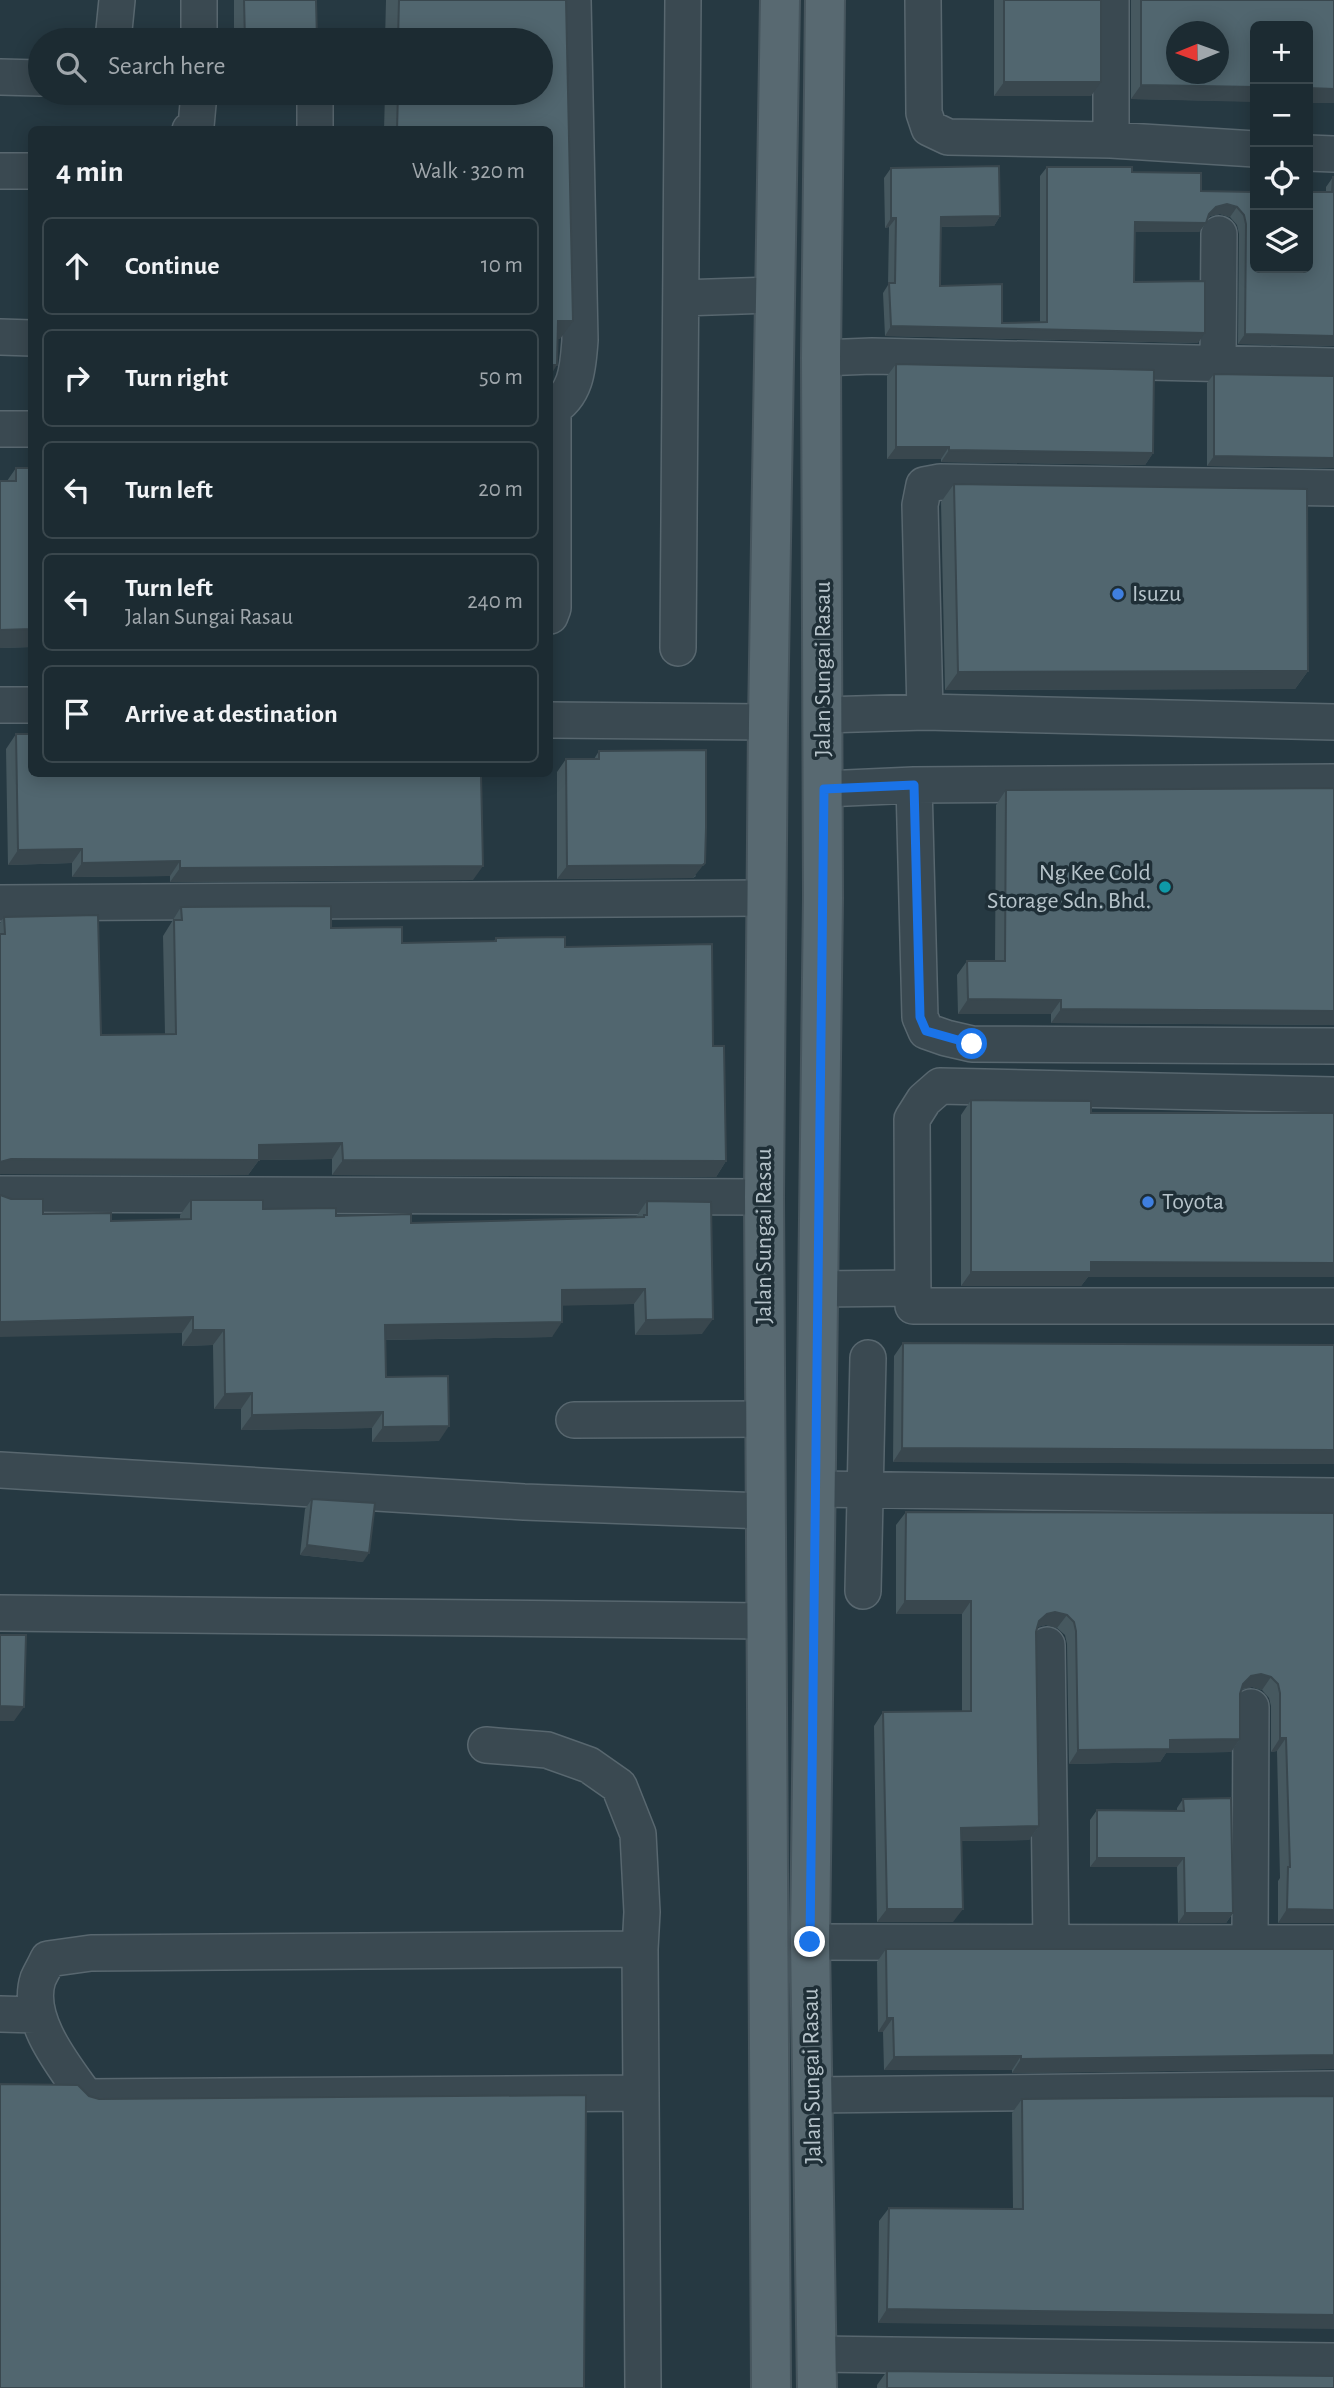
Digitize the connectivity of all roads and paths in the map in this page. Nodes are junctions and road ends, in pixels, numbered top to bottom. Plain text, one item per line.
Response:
1 (117, 0) edge
2 (199, 0) edge
3 (573, 0) edge
4 (683, 0) edge
5 (780, 0) edge
6 (825, 0) edge
7 (923, 0) edge
8 (1111, 0) edge
9 (114, 28) edge
10 (200, 28) edge
11 (0, 77) edge
12 (28, 78) edge
13 (199, 105) edge
14 (315, 105) edge
15 (196, 126) edge
16 (315, 126) edge
17 (1111, 140) junction
18 (1250, 149) edge
19 (1313, 153) edge
20 (1334, 154) edge
21 (0, 171) edge
22 (28, 171) edge
23 (1219, 234) dead end
24 (774, 295) junction
25 (681, 298) junction
26 (0, 337) edge
27 (28, 338) edge
28 (821, 358) junction
29 (1219, 363) junction
30 (1334, 366) edge
31 (553, 407) edge
32 (0, 429) edge
33 (28, 429) edge
34 (1334, 488) edge
35 (678, 648) dead end
36 (0, 705) edge
37 (28, 705) edge
38 (925, 712) junction
39 (823, 715) junction
40 (553, 720) edge
41 (768, 722) junction
42 (1334, 722) edge
43 (1334, 782) edge
44 (914, 785) junction
45 (824, 789) junction
46 (766, 898) junction
47 (0, 903) edge
48 (1334, 1045) edge
49 (1334, 1095) edge
50 (0, 1194) edge
51 (764, 1197) junction
52 (913, 1288) junction
53 (818, 1289) junction
54 (1334, 1306) edge
55 (868, 1358) dead end
56 (765, 1419) junction
57 (574, 1420) dead end
58 (0, 1470) edge
59 (815, 1489) junction
60 (864, 1491) junction
61 (1334, 1496) edge
62 (765, 1511) junction
63 (863, 1591) dead end
64 (0, 1613) edge
65 (766, 1621) junction
66 (1047, 1646) dead end
67 (1251, 1707) dead end
68 (486, 1745) dead end
69 (810, 1942) junction
70 (1051, 1942) junction
71 (1250, 1943) junction
72 (1334, 1943) edge
73 (640, 1949) junction
74 (0, 2014) edge
75 (36, 2015) junction
76 (1334, 2089) edge
77 (641, 2093) junction
78 (812, 2095) junction
79 (1334, 2361) edge
80 (817, 2371) edge
81 (643, 2388) edge
82 (771, 2388) edge

1 - 9 street
2 - 10 street
3 - 31 street
4 - 25 street
5 - 24 main road, Jalan Sungai Rasau
6 - 28 main road, Jalan Sungai Rasau
7 - 17 street
8 - 17 street
11 - 12 street
13 - 15 street
14 - 16 street
17 - 18 street
19 - 20 street
21 - 22 street
23 - 29 street
24 - 25 street
24 - 41 main road, Jalan Sungai Rasau
25 - 35 street
26 - 27 street
28 - 29 street
28 - 39 main road, Jalan Sungai Rasau
29 - 30 street
32 - 33 street
34 - 38 street
36 - 37 street
38 - 39 street
38 - 42 street
39 - 45 main road, Jalan Sungai Rasau
40 - 41 street
41 - 46 main road, Jalan Sungai Rasau
43 - 44 street
44 - 45 street
44 - 48 street
45 - 53 main road, Jalan Sungai Rasau
46 - 47 street
46 - 51 main road, Jalan Sungai Rasau
49 - 52 street
50 - 51 street
51 - 56 main road, Jalan Sungai Rasau
52 - 53 street
52 - 54 street
53 - 59 main road, Jalan Sungai Rasau
55 - 60 street
56 - 57 street
56 - 62 main road, Jalan Sungai Rasau
58 - 62 street
59 - 60 street
59 - 69 main road, Jalan Sungai Rasau
60 - 61 street
60 - 63 street
62 - 65 main road, Jalan Sungai Rasau
64 - 65 street
65 - 82 main road, Jalan Sungai Rasau
66 - 70 street
67 - 71 street
68 - 73 street
69 - 70 street
69 - 78 main road, Jalan Sungai Rasau
70 - 71 street
71 - 72 street
73 - 75 street
73 - 77 street
74 - 75 street
75 - 77 street
76 - 78 street
77 - 81 street
78 - 80 main road, Jalan Sungai Rasau
79 - 80 street

